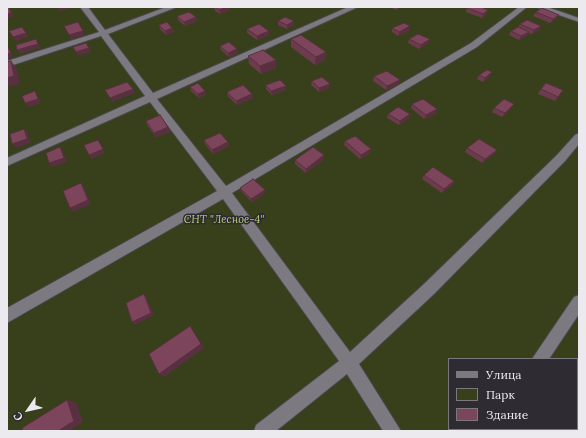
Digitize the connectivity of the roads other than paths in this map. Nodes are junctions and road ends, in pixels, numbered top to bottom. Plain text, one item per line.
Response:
1 (84, 7) edge
2 (173, 7) edge
3 (354, 7) edge
4 (523, 7) edge
5 (540, 7) edge
6 (579, 20) edge
7 (104, 33) junction
8 (7, 64) edge
9 (152, 99) junction
10 (579, 137) edge
11 (7, 162) edge
12 (224, 191) junction
13 (579, 302) edge
14 (7, 316) edge
15 (541, 358) edge
16 (349, 363) junction
17 (262, 431) edge
18 (393, 431) edge

1 - 7 street
2 - 7 street
3 - 9 street
4 - 12 street
5 - 6 street
7 - 8 street
7 - 9 street
9 - 11 street
9 - 12 street
10 - 16 street
12 - 14 street
12 - 16 street
13 - 15 street
16 - 17 street
16 - 18 street

